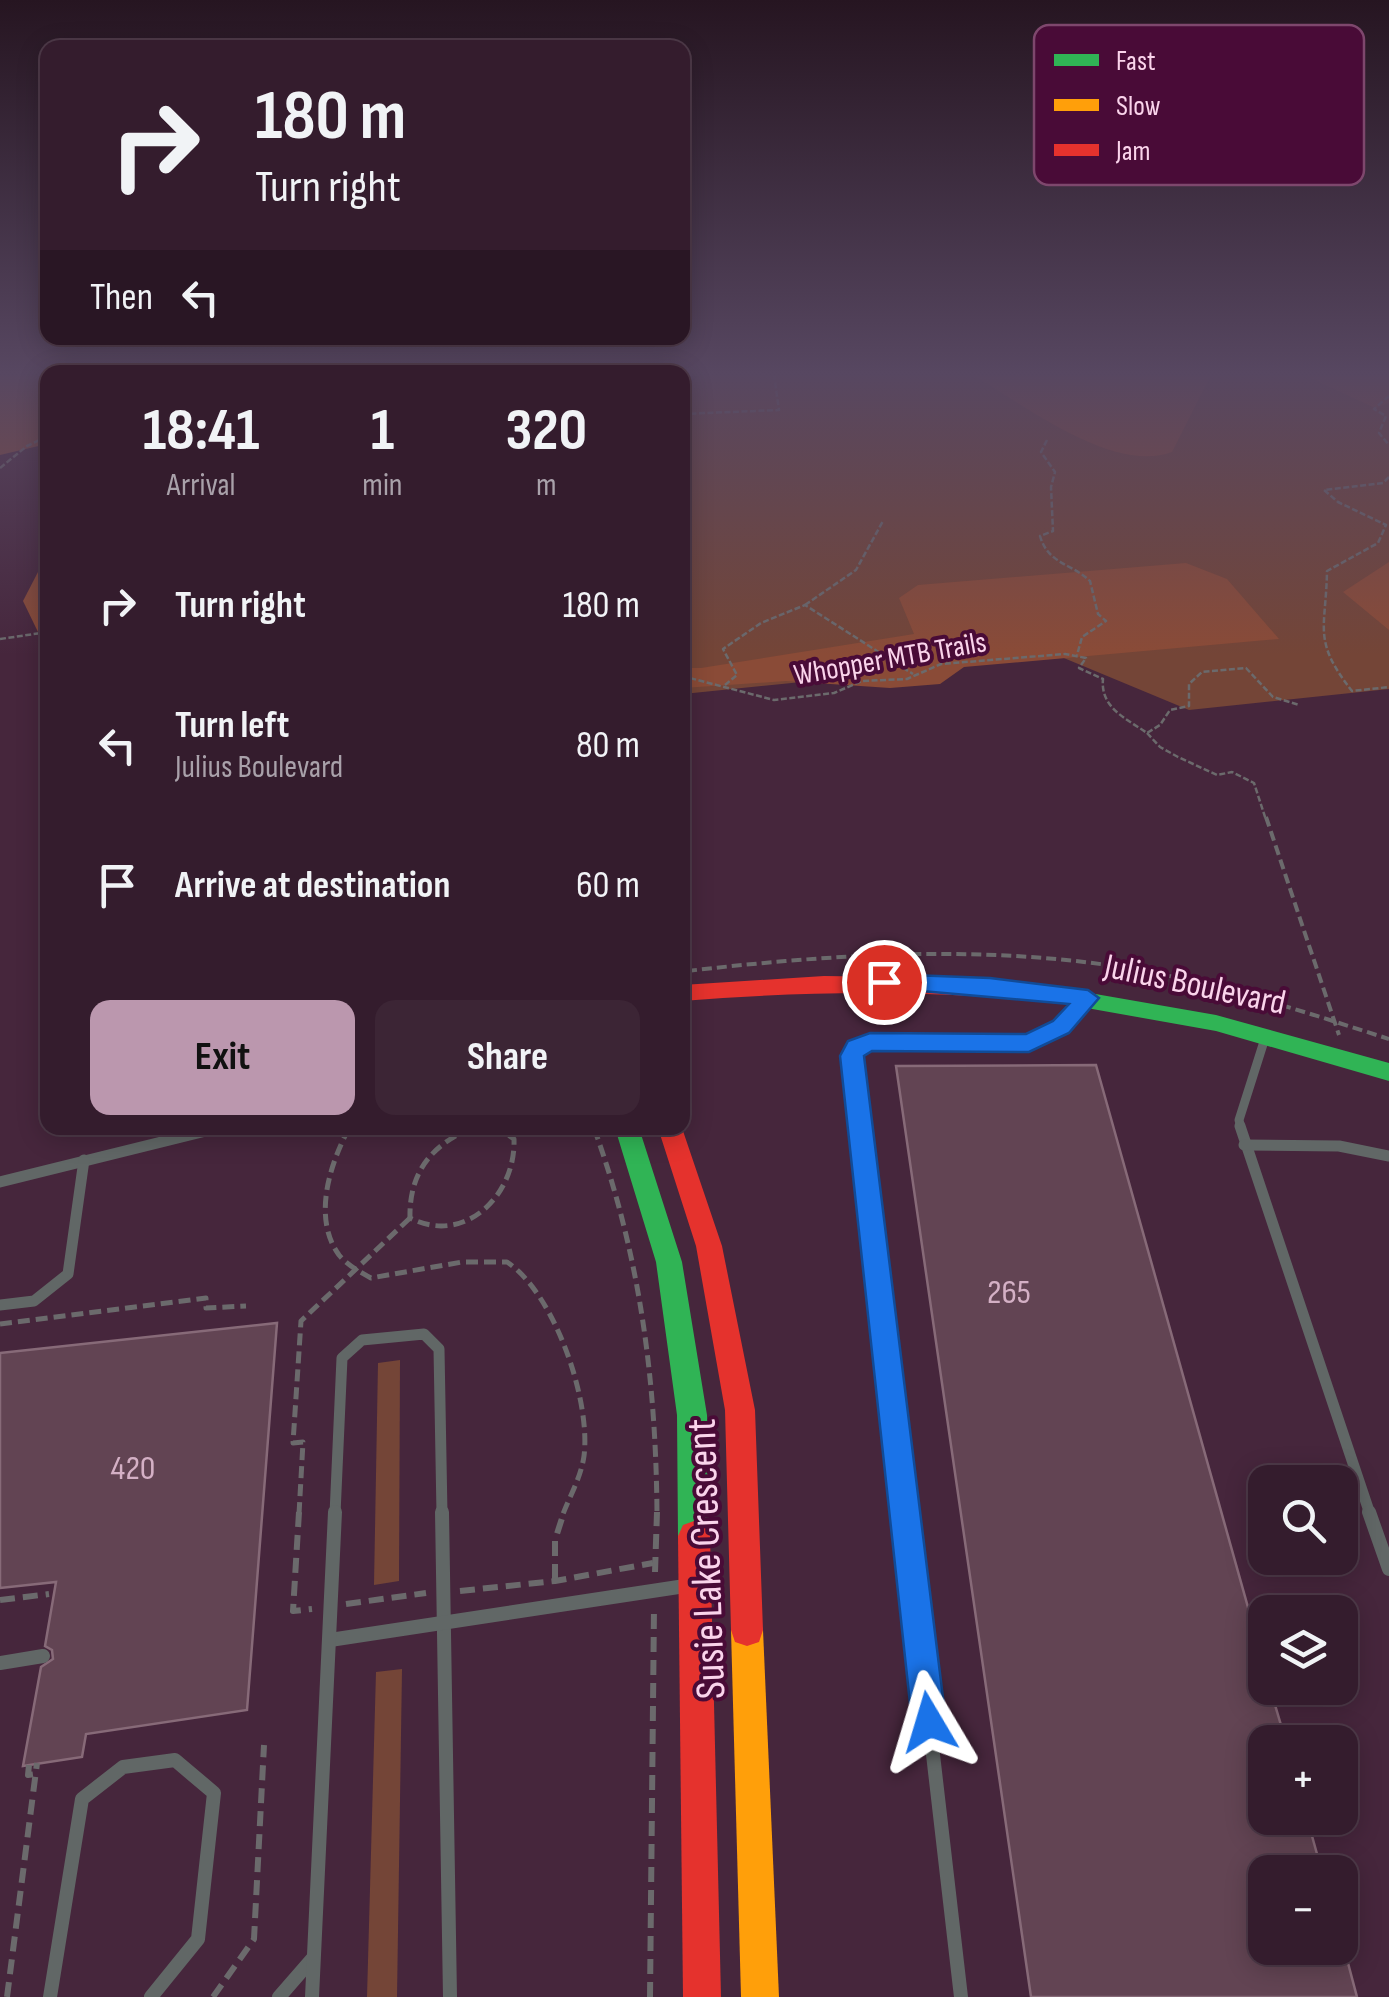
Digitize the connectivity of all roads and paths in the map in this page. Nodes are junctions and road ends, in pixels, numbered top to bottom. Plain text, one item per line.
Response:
1 (1052, 468) edge
2 (1389, 477) edge
3 (883, 521) dead end
4 (805, 605) junction
5 (40, 633) edge
6 (0, 638) edge
7 (1077, 654) junction
8 (913, 674) junction
9 (690, 678) edge
10 (724, 685) junction
11 (1389, 687) edge
12 (1299, 705) dead end
13 (1147, 733) junction
14 (690, 992) edge
15 (1088, 998) junction
16 (1266, 1035) junction
17 (1347, 1058) junction
18 (1389, 1072) edge
19 (189, 1135) edge
20 (346, 1135) edge
21 (458, 1135) edge
22 (507, 1135) edge
23 (596, 1135) edge
24 (629, 1135) edge
25 (672, 1135) edge
26 (1244, 1146) junction
27 (1389, 1156) edge
28 (84, 1160) junction
29 (0, 1182) edge
30 (410, 1218) junction
31 (356, 1269) junction
32 (0, 1305) edge
33 (246, 1306) dead end
34 (0, 1324) edge
35 (655, 1563) junction
36 (1389, 1568) edge
37 (554, 1581) junction
38 (693, 1585) junction
39 (654, 1588) junction
40 (442, 1590) junction
41 (49, 1594) dead end
42 (0, 1600) edge
43 (331, 1607) junction
44 (442, 1622) junction
45 (330, 1640) junction
46 (43, 1656) dead end
47 (0, 1663) edge
48 (264, 1745) dead end
49 (33, 1764) dead end
50 (314, 1958) junction
51 (7, 1997) edge
52 (50, 1997) edge
53 (151, 1997) edge
54 (213, 1997) edge
55 (278, 1997) edge
56 (312, 1997) edge
57 (450, 1997) edge
58 (650, 1997) edge
59 (702, 1997) edge
60 (760, 1997) edge
61 (961, 1997) edge

1 - 7 path
2 - 11 path
3 - 4 path
4 - 8 path
4 - 10 path
5 - 6 path
7 - 8 path, Whopper MTB Trails
7 - 13 path
8 - 10 path, Whopper MTB Trails
9 - 10 path, Whopper MTB Trails
12 - 13 path
13 - 17 path
14 - 15 street, Julius Boulevard
15 - 16 street, Julius Boulevard
15 - 61 lane
16 - 17 street, Julius Boulevard
16 - 26 lane
17 - 18 street, Julius Boulevard
19 - 28 lane
20 - 31 path
21 - 30 path
22 - 30 path
23 - 35 path
24 - 38 street, Susie Lake Crescent
25 - 60 street, Susie Lake Crescent
26 - 27 lane
26 - 36 lane
28 - 29 lane
28 - 32 lane
30 - 31 path
31 - 37 path
31 - 43 path
33 - 34 path
35 - 37 path
35 - 39 path
37 - 40 path
38 - 39 lane
38 - 59 street, Susie Lake Crescent
39 - 44 lane
39 - 58 path
40 - 43 path
40 - 43 lane
40 - 44 lane
41 - 42 path
43 - 45 lane
44 - 45 lane
44 - 57 lane
45 - 50 lane
46 - 47 lane
48 - 54 path
49 - 51 path
50 - 55 lane
50 - 56 lane
52 - 53 lane

